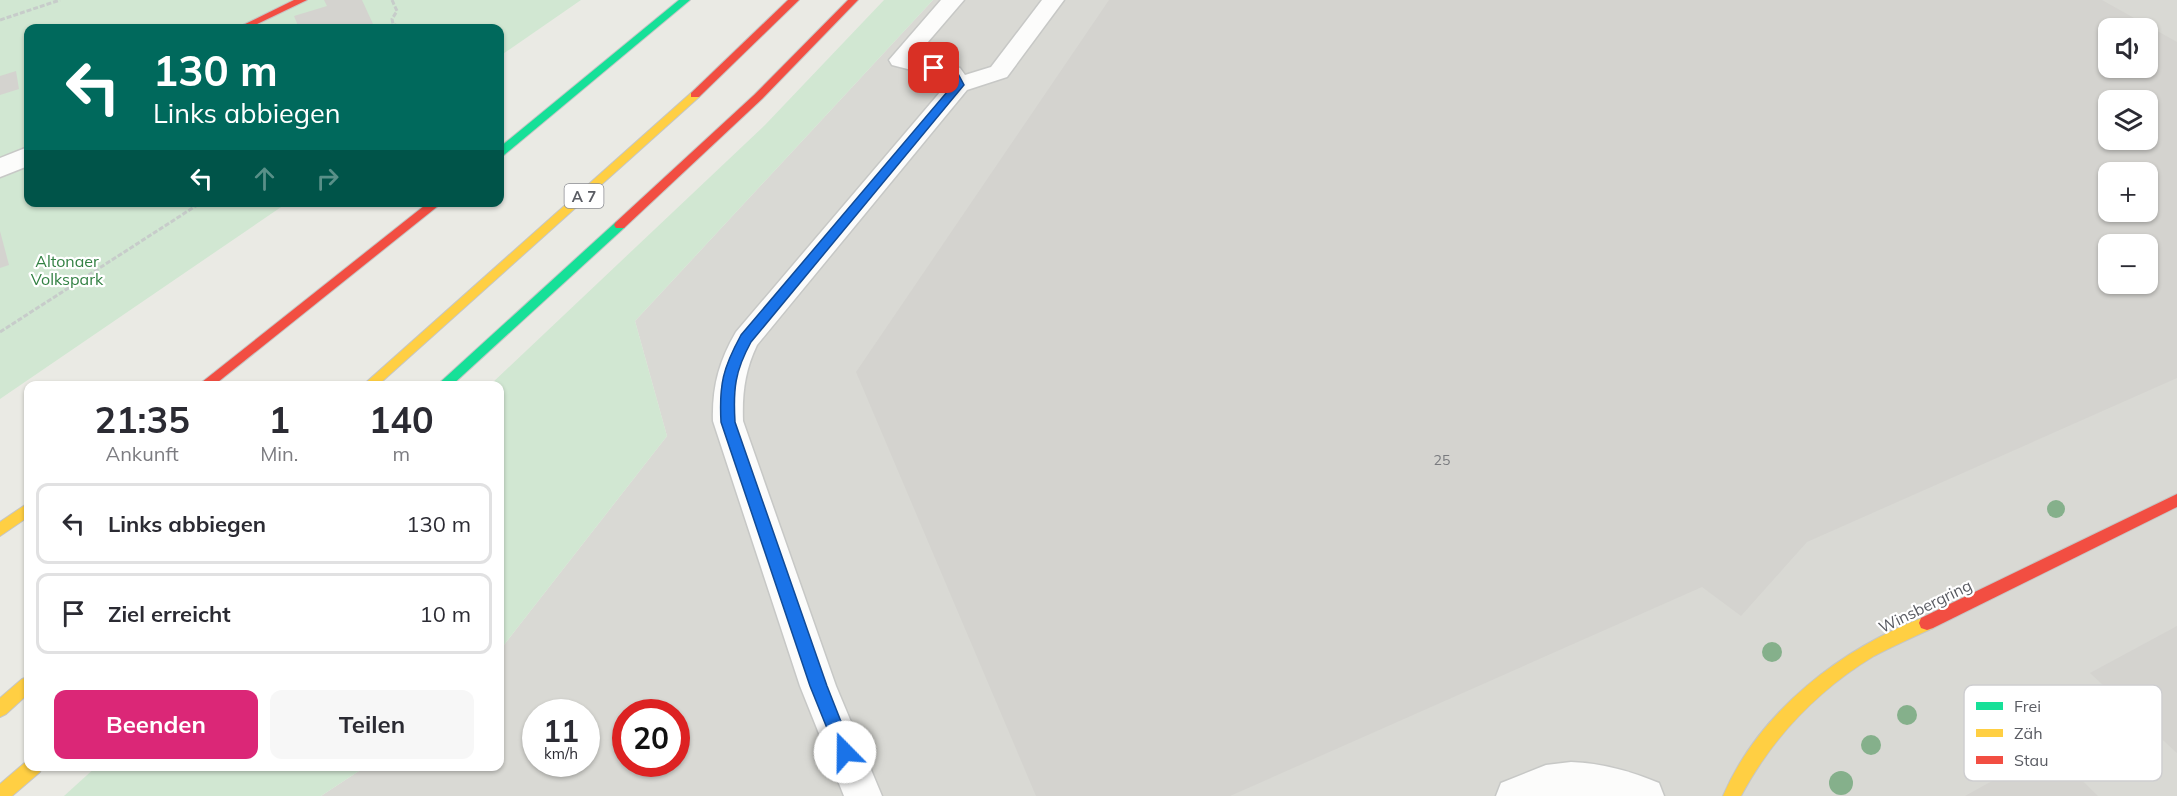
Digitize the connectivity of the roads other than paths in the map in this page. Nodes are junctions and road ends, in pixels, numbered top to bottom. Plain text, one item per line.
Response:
1 (302, 0) edge
2 (685, 0) edge
3 (795, 0) edge
4 (853, 0) edge
5 (953, 0) edge
6 (1053, 0) edge
7 (251, 24) edge
8 (959, 85) junction
9 (504, 149) edge
10 (24, 158) edge
11 (0, 168) edge
12 (431, 207) edge
13 (209, 381) edge
14 (374, 381) edge
15 (448, 381) edge
16 (2177, 500) edge
17 (24, 512) edge
18 (0, 530) edge
19 (24, 688) edge
20 (0, 709) edge
21 (28, 771) edge
22 (0, 795) edge
23 (863, 796) edge
24 (1515, 796) edge
25 (1645, 796) edge
26 (1732, 796) edge

1 - 7 main road
2 - 9 main road
3 - 14 main road, A 7
4 - 15 main road, A 7
5 - 8 lane
6 - 8 lane
8 - 23 lane
10 - 11 street
12 - 13 main road
16 - 26 main road, Winsbergring
17 - 18 main road
19 - 20 main road
21 - 22 main road
24 - 25 lane

